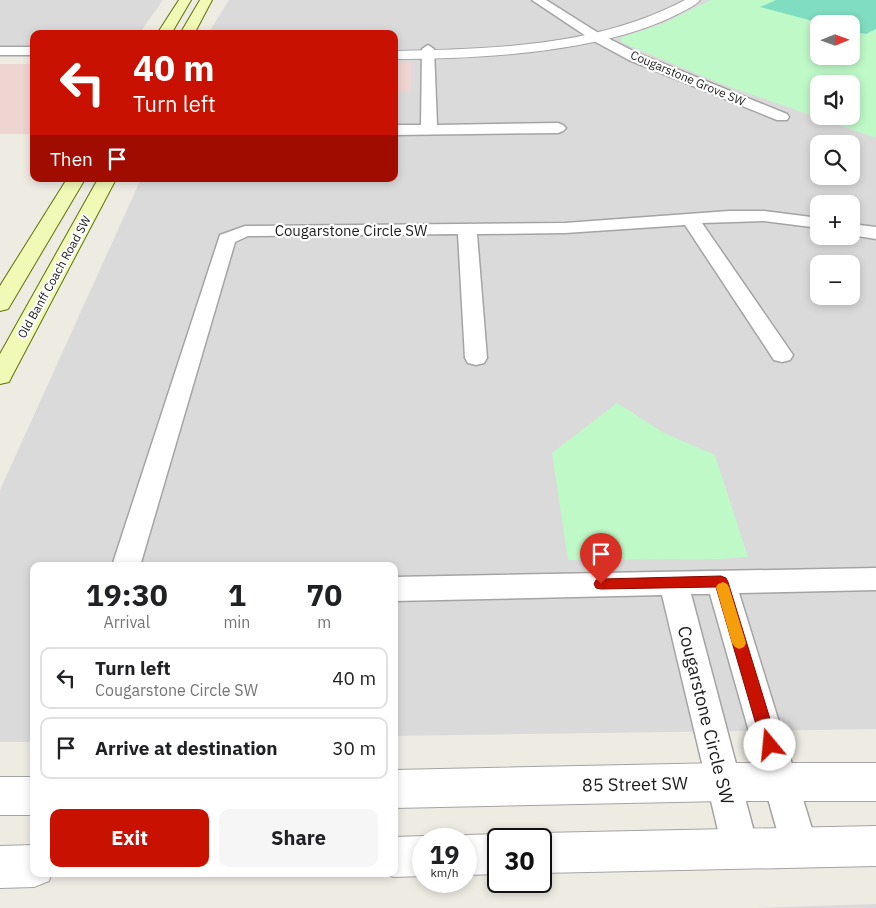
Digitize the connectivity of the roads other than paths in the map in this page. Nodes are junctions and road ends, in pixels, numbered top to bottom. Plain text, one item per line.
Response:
1 (185, 0) edge
2 (206, 0) edge
3 (538, 0) edge
4 (694, 0) edge
5 (176, 13) junction
6 (155, 30) edge
7 (166, 30) edge
8 (189, 30) edge
9 (596, 37) junction
10 (398, 49) edge
11 (0, 51) edge
12 (30, 52) edge
13 (428, 52) junction
14 (11, 55) edge
15 (398, 55) edge
16 (30, 57) edge
17 (782, 117) dead end
18 (558, 128) dead end
19 (429, 129) junction
20 (398, 130) edge
21 (74, 182) edge
22 (105, 182) edge
23 (690, 220) junction
24 (810, 222) edge
25 (467, 230) junction
26 (860, 230) edge
27 (876, 233) edge
28 (0, 304) edge
29 (782, 355) dead end
30 (476, 358) dead end
31 (0, 376) edge
32 (127, 562) edge
33 (876, 579) edge
34 (673, 582) junction
35 (721, 582) junction
36 (398, 589) edge
37 (723, 782) junction
38 (876, 782) edge
39 (781, 783) junction
40 (398, 789) edge
41 (0, 796) edge
42 (30, 796) edge
43 (876, 846) edge
44 (740, 847) junction
45 (800, 848) junction
46 (552, 853) edge
47 (412, 856) edge
48 (398, 857) edge
49 (30, 866) edge
50 (0, 867) edge

1 - 5 main road
2 - 8 main road
3 - 9 street, Cougarstone Grove SW
4 - 9 street
5 - 6 main road
5 - 7 main road
9 - 13 street
9 - 17 street, Cougarstone Grove SW
10 - 13 street
11 - 14 street
12 - 14 street
13 - 15 street
13 - 19 street
14 - 16 street
18 - 19 street
19 - 20 street
21 - 28 main road
22 - 31 main road, Old Banff Coach Road SW
23 - 24 street, Cougarstone Circle SW
23 - 25 street, Cougarstone Circle SW
23 - 29 street
25 - 30 street
25 - 32 street, Cougarstone Circle SW
26 - 27 street
33 - 35 street
34 - 35 street
34 - 36 street
34 - 37 street, Cougarstone Circle SW
35 - 39 street
37 - 39 street, 85 Street SW
37 - 40 street, 85 Street SW
37 - 44 street, Cougarstone Circle SW
38 - 39 street, 85 Street SW
39 - 45 street
41 - 42 street
43 - 45 street
44 - 45 street
44 - 46 street
47 - 48 street
49 - 50 street

